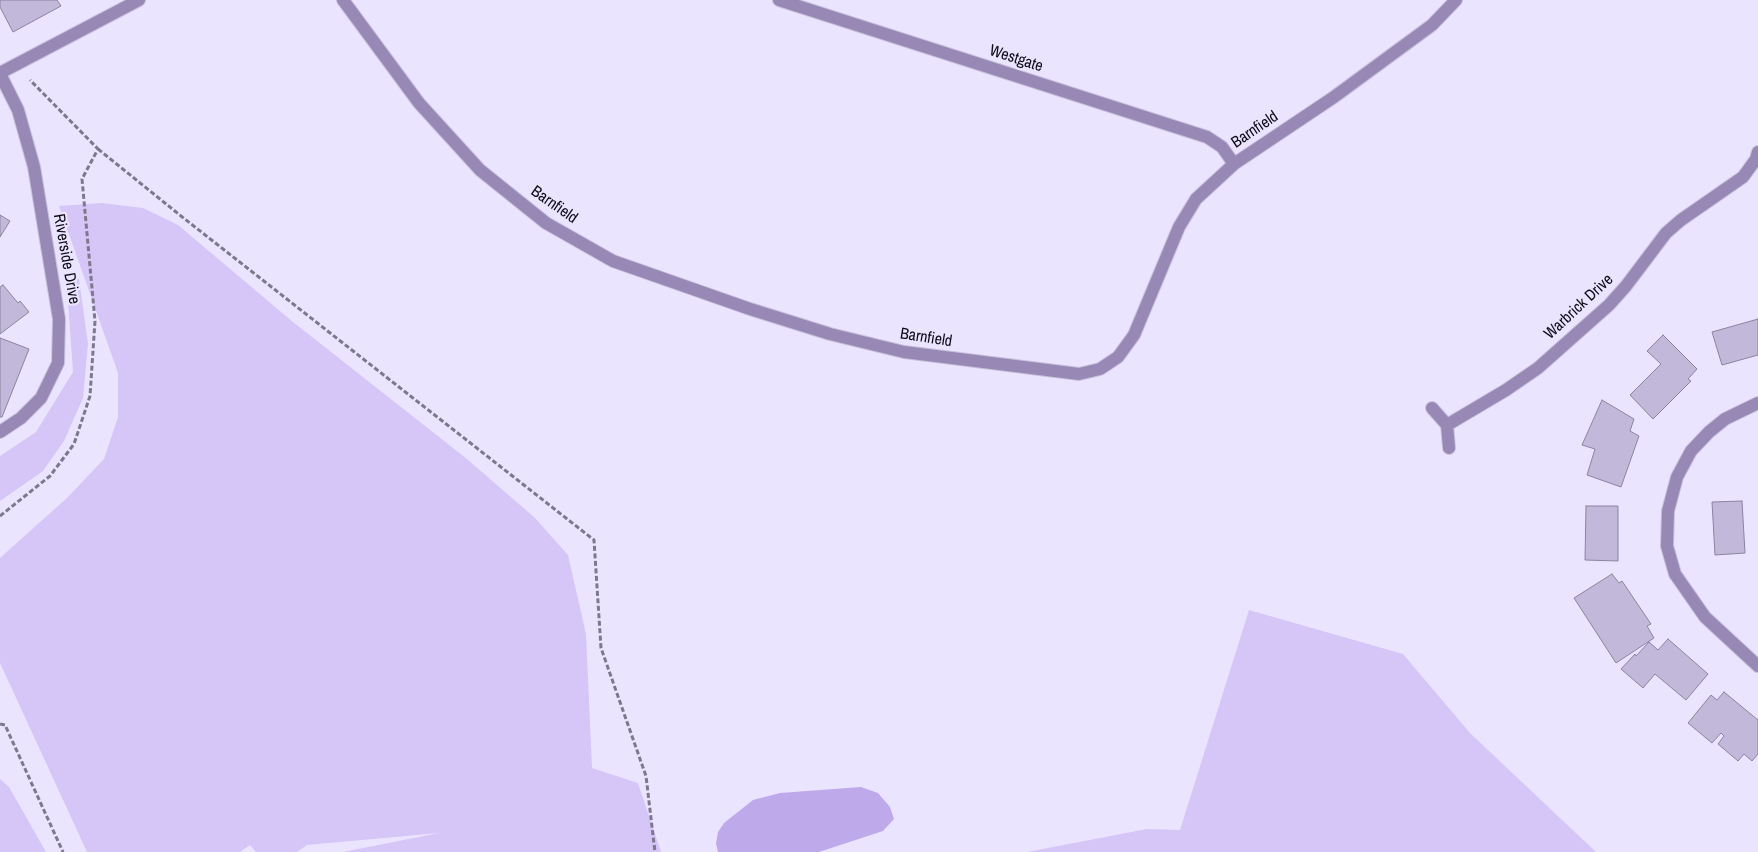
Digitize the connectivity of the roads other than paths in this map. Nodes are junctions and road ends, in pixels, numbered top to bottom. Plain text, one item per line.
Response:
1 (139, 0) edge
2 (343, 0) edge
3 (779, 0) edge
4 (1456, 0) edge
5 (0, 73) edge
6 (1758, 152) edge
7 (1234, 164) junction
8 (1758, 403) edge
9 (1432, 408) dead end
10 (1447, 426) junction
11 (0, 432) edge
12 (1449, 448) dead end
13 (1758, 666) edge

1 - 5 street
2 - 7 street, Barnfield
3 - 7 street, Westgate
4 - 7 street, Barnfield
5 - 11 street, Riverside Drive
6 - 10 street, Warbrick Drive
8 - 13 street
9 - 10 street
10 - 12 street

